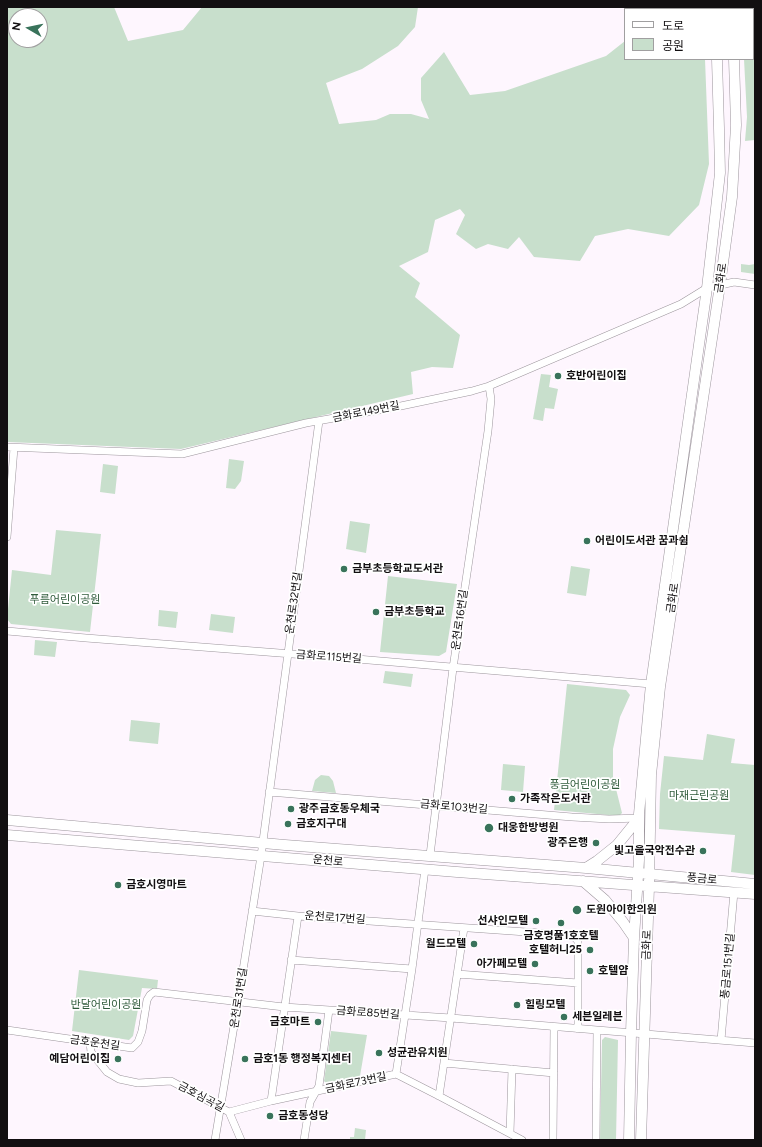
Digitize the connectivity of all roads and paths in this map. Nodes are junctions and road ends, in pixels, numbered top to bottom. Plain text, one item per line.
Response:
1 (717, 60) edge
2 (734, 60) edge
3 (720, 285) junction
4 (755, 285) edge
5 (707, 288) junction
6 (489, 386) junction
7 (319, 421) junction
8 (10, 447) edge
9 (7, 537) edge
10 (7, 631) edge
11 (288, 654) junction
12 (453, 668) junction
13 (650, 684) junction
14 (269, 792) junction
15 (436, 806) junction
16 (639, 818) junction
17 (7, 820) edge
18 (7, 835) edge
19 (262, 842) junction
20 (430, 855) junction
21 (260, 856) junction
22 (586, 868) junction
23 (425, 869) junction
24 (637, 873) junction
25 (649, 874) junction
26 (583, 881) junction
27 (755, 884) edge
28 (637, 886) junction
29 (649, 886) junction
30 (734, 892) junction
31 (755, 894) edge
32 (252, 911) junction
33 (298, 916) junction
34 (418, 924) junction
35 (464, 928) junction
36 (634, 938) junction
37 (291, 960) junction
38 (412, 969) junction
39 (457, 974) junction
40 (578, 984) junction
41 (238, 1002) junction
42 (284, 1007) junction
43 (330, 1010) junction
44 (405, 1016) junction
45 (451, 1018) junction
46 (554, 1027) junction
47 (578, 1029) junction
48 (7, 1030) edge
49 (597, 1030) junction
50 (631, 1033) junction
51 (644, 1033) junction
52 (721, 1040) junction
53 (90, 1042) junction
54 (755, 1043) edge
55 (444, 1063) junction
56 (512, 1069) junction
57 (554, 1073) junction
58 (396, 1074) junction
59 (315, 1091) junction
60 (439, 1096) junction
61 (271, 1101) junction
62 (221, 1108) junction
63 (229, 1112) junction
64 (510, 1133) junction
65 (215, 1140) edge
66 (242, 1140) edge
67 (304, 1140) edge
68 (522, 1140) edge
69 (553, 1140) edge
70 (596, 1140) edge
71 (630, 1140) edge
72 (642, 1140) edge

1 - 5 main road, 금화로
2 - 3 main road, 금화로
3 - 4 street, 금화로149번길
3 - 5 street, 금화로149번길
3 - 25 main road, 금화로
5 - 6 street, 금화로149번길
5 - 13 main road, 금화로
6 - 7 street, 금화로149번길
6 - 12 street, 운천로16번길
7 - 8 street, 금화로149번길
7 - 11 street, 운천로32번길
8 - 9 street
10 - 11 street, 금화로115번길
11 - 12 street, 금화로115번길
11 - 14 street, 운천로32번길
12 - 13 street, 금화로115번길
12 - 15 street, 운천로16번길
13 - 16 main road, 금화로
14 - 15 street, 금화로103번길
14 - 19 street, 운천로32번길
15 - 16 street, 금화로103번길
15 - 20 street, 운천로16번길
16 - 22 main road
16 - 24 main road, 금화로
17 - 19 main road, 운천로
18 - 21 main road, 운천로
19 - 20 main road, 운천로
19 - 21 street, 운천로32번길
20 - 22 main road, 운천로
21 - 23 main road, 운천로
21 - 32 street, 운천로31번길
22 - 24 main road, 운천로
23 - 26 main road, 운천로
23 - 34 street
24 - 25 main road, 운천로
24 - 28 main road, 금화로
25 - 27 main road, 풍금로
25 - 29 main road, 금화로
26 - 28 main road, 운천로
26 - 36 main road
28 - 29 main road, 운천로
28 - 36 main road, 금화로
29 - 30 main road, 풍금로
29 - 51 main road, 금화로
30 - 31 main road, 풍금로
30 - 52 street, 풍금로151번길
32 - 33 street, 운천로17번길
32 - 41 street, 운천로31번길
33 - 34 street, 운천로17번길
33 - 37 street
34 - 35 street
34 - 38 street
35 - 39 street
35 - 40 street
36 - 50 main road, 금화로
37 - 38 street
37 - 42 street
38 - 44 street
39 - 40 street
39 - 45 street
40 - 47 street
41 - 42 street, 금화로85번길
41 - 53 street, 금호운천길
41 - 62 street, 운천로31번길
42 - 43 street, 금화로85번길
42 - 61 street
43 - 44 street, 금화로85번길
43 - 59 street, 금화로73번길
44 - 45 street, 금화로85번길
44 - 58 street
45 - 46 street, 금화로85번길
45 - 55 street
46 - 47 street, 금화로85번길
46 - 57 street
47 - 49 street, 금화로85번길
48 - 53 street, 금호운천길
49 - 50 street, 금화로85번길
49 - 70 street
50 - 51 street
50 - 71 main road, 금화로
51 - 52 street
51 - 72 main road, 금화로
52 - 54 street
53 - 62 street, 금호심곡길
55 - 56 street
55 - 60 street
56 - 57 street
56 - 64 street
57 - 69 street
58 - 59 street, 금화로73번길
58 - 60 street, 금화로73번길
59 - 61 street, 금화로73번길
59 - 67 street, 금화로73번길
60 - 64 street, 금화로73번길
61 - 63 street, 금화로73번길
62 - 63 street, 금호심곡길
62 - 65 street, 운천로31번길
63 - 66 street, 금호심곡길
64 - 68 street, 금화로73번길

